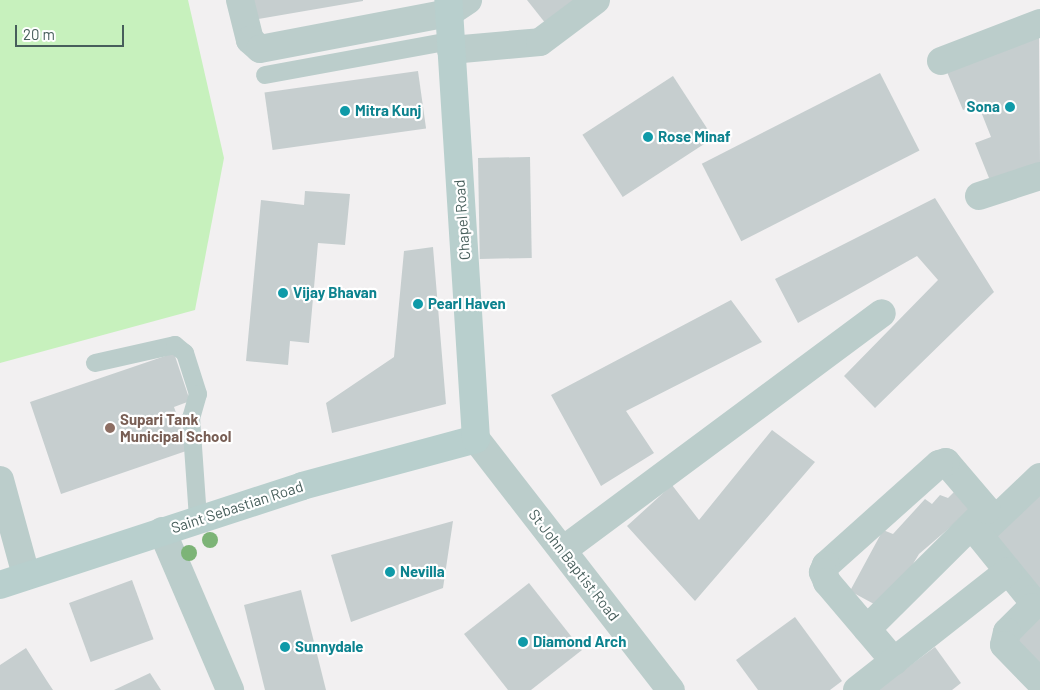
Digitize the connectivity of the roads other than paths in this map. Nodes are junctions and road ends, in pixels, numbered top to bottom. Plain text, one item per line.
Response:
1 (240, 0) edge
2 (596, 0) edge
3 (455, 4) edge
4 (1040, 23) edge
5 (451, 45) junction
6 (941, 60) dead end
7 (265, 75) dead end
8 (1040, 176) edge
9 (979, 196) dead end
10 (882, 314) dead end
11 (96, 362) dead end
12 (476, 439) junction
13 (1040, 477) edge
14 (0, 480) edge
15 (198, 519) junction
16 (162, 531) junction
17 (563, 550) junction
18 (1008, 572) junction
19 (26, 575) junction
20 (0, 585) edge
21 (867, 629) junction
22 (894, 661) junction
23 (1040, 682) edge
24 (230, 690) edge
25 (671, 690) edge
26 (857, 690) edge

1 - 3 street
2 - 5 street
3 - 5 main road, Chapel Road
4 - 6 street
5 - 7 lane
5 - 12 main road, Chapel Road
8 - 9 street
10 - 17 street
11 - 15 lane
12 - 15 main road, Saint Sebastian Road
12 - 17 street, St John Baptist Road
13 - 18 street
14 - 19 street
15 - 16 main road, Saint Sebastian Road
16 - 19 main road, Saint Sebastian Road
16 - 24 street
17 - 25 street, St John Baptist Road
18 - 22 street
18 - 23 street
19 - 20 main road, Saint Sebastian Road
21 - 21 street
21 - 22 street
22 - 26 street

